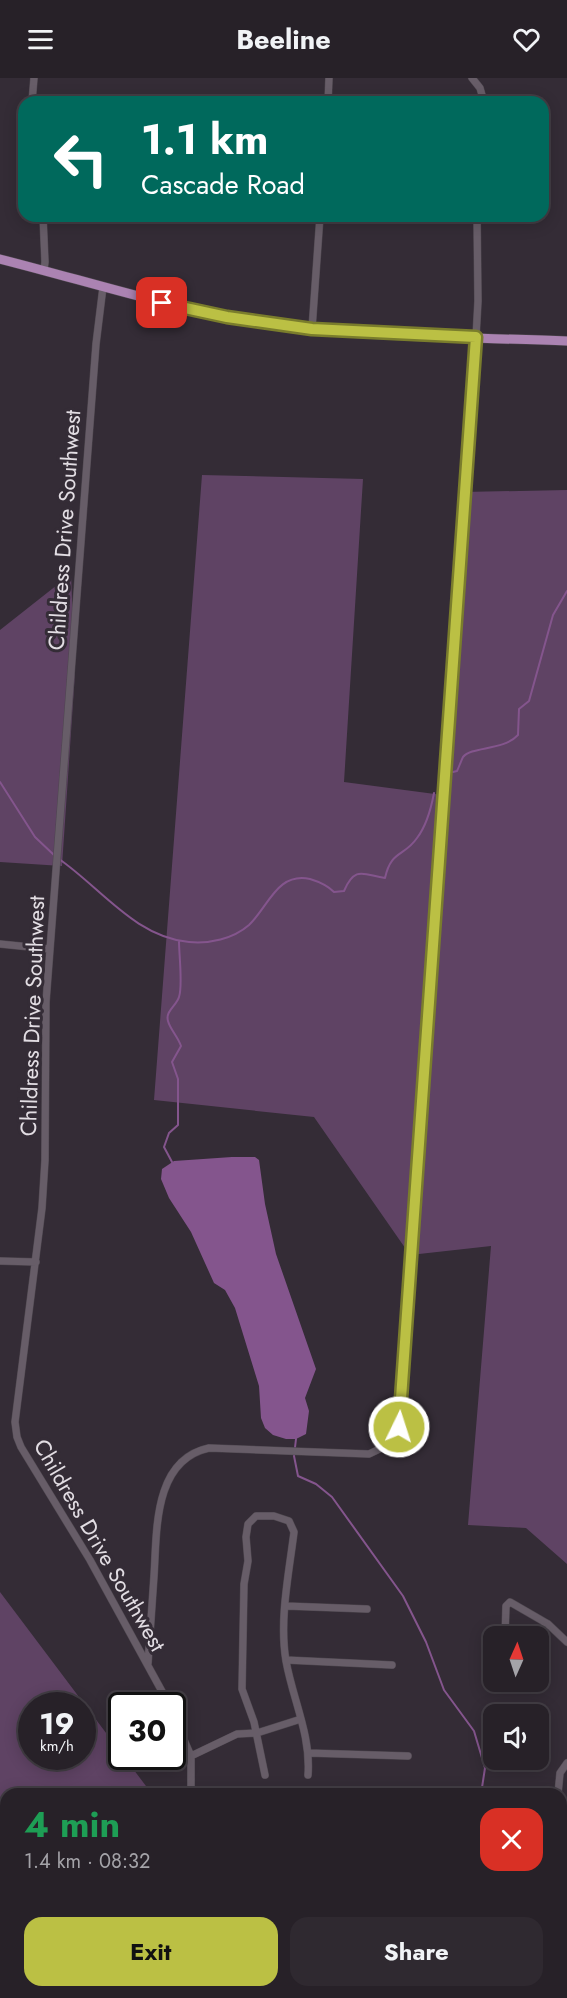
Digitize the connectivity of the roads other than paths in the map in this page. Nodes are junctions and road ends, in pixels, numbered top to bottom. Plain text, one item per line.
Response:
1 (34, 78) edge
2 (329, 78) edge
3 (472, 78) edge
4 (32, 96) edge
5 (328, 96) edge
6 (482, 96) edge
7 (43, 222) edge
8 (320, 222) edge
9 (477, 222) edge
10 (0, 259) edge
11 (44, 270) junction
12 (103, 287) junction
13 (312, 329) junction
14 (476, 337) junction
15 (567, 341) edge
16 (0, 944) edge
17 (51, 949) junction
18 (0, 1261) edge
19 (36, 1263) junction
20 (286, 1606) junction
21 (368, 1609) dead end
22 (548, 1624) junction
23 (505, 1626) edge
24 (545, 1626) edge
25 (567, 1642) edge
26 (286, 1660) junction
27 (148, 1663) junction
28 (392, 1665) dead end
29 (163, 1692) edge
30 (301, 1719) junction
31 (257, 1733) junction
32 (186, 1744) edge
33 (308, 1753) junction
34 (191, 1756) junction
35 (408, 1756) dead end
36 (567, 1763) edge
37 (265, 1775) dead end
38 (308, 1775) dead end
39 (191, 1788) edge
40 (559, 1788) edge

1 - 4 street
2 - 5 street
3 - 6 street
7 - 11 street
8 - 13 street
9 - 14 street
10 - 11 main road
11 - 12 main road
12 - 13 main road
12 - 17 street, Childress Drive Southwest
13 - 14 main road
14 - 15 main road
14 - 27 street
16 - 17 street
17 - 19 street, Childress Drive Southwest
18 - 19 street
19 - 27 street, Childress Drive Southwest
20 - 21 street
20 - 26 street
20 - 31 street
22 - 23 street
22 - 24 street
22 - 25 street
26 - 28 street
26 - 30 street
27 - 29 street, Childress Drive Southwest
30 - 31 street
30 - 33 street
31 - 34 street
31 - 37 street
32 - 34 street
33 - 35 street
33 - 38 street
34 - 39 street
36 - 40 street

